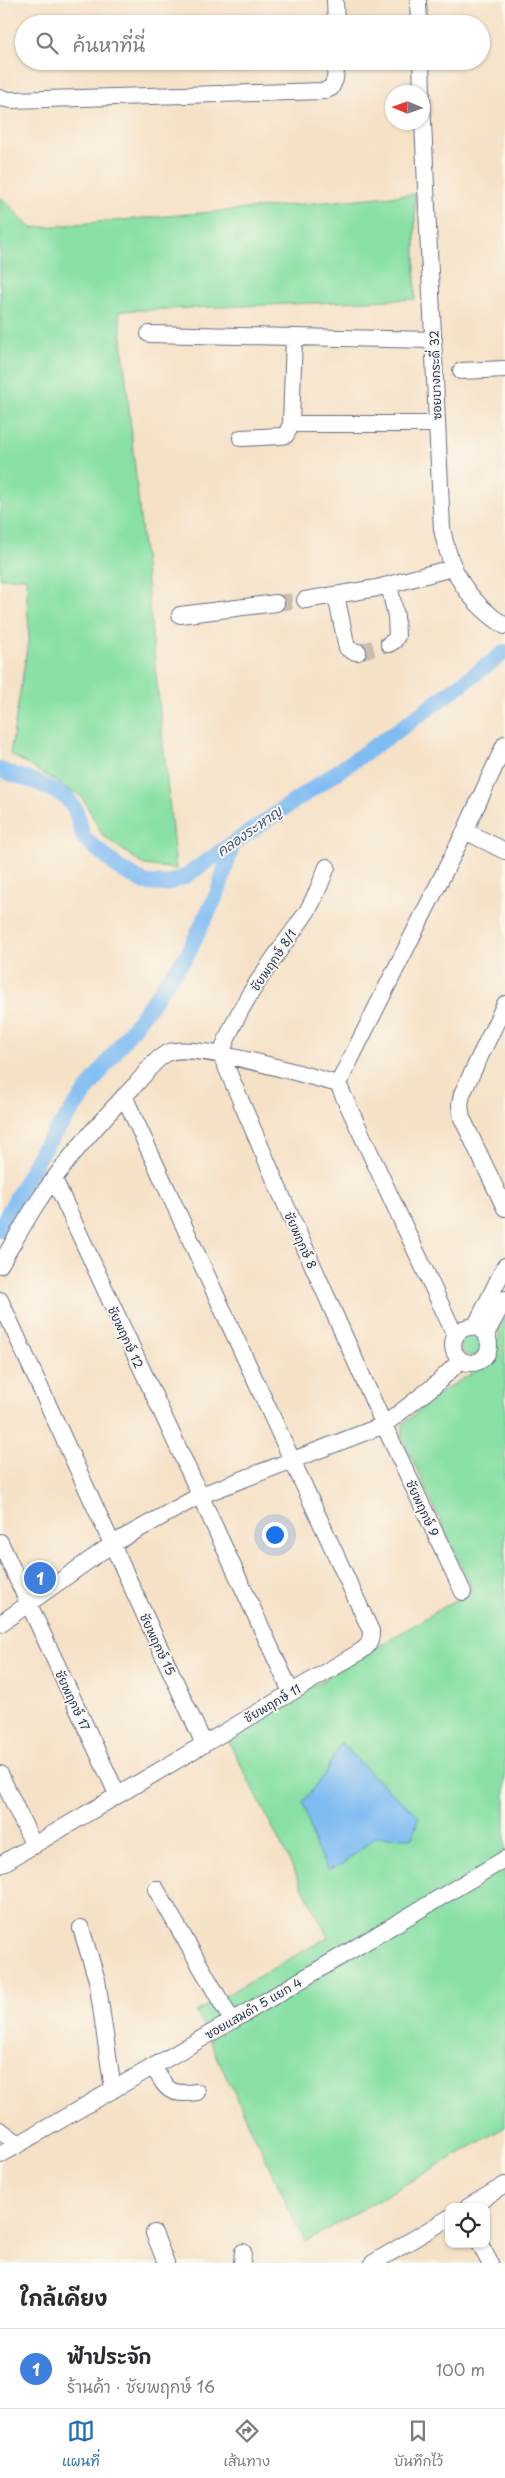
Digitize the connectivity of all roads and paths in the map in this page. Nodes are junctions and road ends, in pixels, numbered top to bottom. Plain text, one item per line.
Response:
1 (335, 0) edge
2 (418, 0) edge
3 (336, 15) edge
4 (419, 15) edge
5 (336, 70) edge
6 (421, 70) edge
7 (422, 85) edge
8 (0, 98) edge
9 (424, 130) edge
10 (148, 334) dead end
11 (294, 337) junction
12 (434, 340) junction
13 (505, 369) edge
14 (460, 371) dead end
15 (291, 424) junction
16 (437, 424) junction
17 (241, 438) dead end
18 (452, 568) junction
19 (389, 585) junction
20 (336, 595) junction
21 (305, 600) tunnel mouth
22 (276, 603) tunnel mouth
23 (180, 615) dead end
24 (505, 626) edge
25 (389, 644) dead end
26 (358, 652) dead end
27 (505, 744) edge
28 (465, 831) junction
29 (505, 851) edge
30 (327, 867) dead end
31 (505, 1004) edge
32 (221, 1055) junction
33 (338, 1084) junction
34 (124, 1096) junction
35 (54, 1179) junction
36 (505, 1208) edge
37 (0, 1265) edge
38 (505, 1266) edge
39 (505, 1299) edge
40 (0, 1300) edge
41 (480, 1330) junction
42 (455, 1335) junction
43 (461, 1360) junction
44 (384, 1425) junction
45 (290, 1459) junction
46 (199, 1496) junction
47 (0, 1542) edge
48 (112, 1544) junction
49 (463, 1592) dead end
50 (30, 1605) junction
51 (0, 1624) edge
52 (291, 1692) junction
53 (204, 1744) junction
54 (0, 1774) edge
55 (118, 1794) junction
56 (34, 1846) junction
57 (505, 1859) edge
58 (0, 1865) edge
59 (156, 1889) dead end
60 (81, 1928) dead end
61 (232, 2021) junction
62 (154, 2066) junction
63 (113, 2090) junction
64 (197, 2092) dead end
65 (0, 2130) edge
66 (19, 2144) junction
67 (0, 2155) edge
68 (505, 2185) edge
69 (475, 2203) edge
70 (445, 2220) edge
71 (154, 2233) dead end
72 (482, 2248) edge
73 (166, 2263) edge
74 (373, 2263) edge
75 (490, 2263) edge

1 - 3 street
2 - 4 street
5 - 8 street
6 - 7 street
9 - 12 street, ซอยบางกระดี่ 32
10 - 11 street
11 - 12 street
11 - 15 street
12 - 16 street, ซอยบางกระดี่ 32
13 - 14 street
15 - 16 street
15 - 17 street
16 - 18 street, ซอยบางกระดี่ 32
18 - 19 street
18 - 24 street, ซอยบางกระดี่ 32
19 - 20 street
19 - 25 street
20 - 21 street
20 - 26 street
22 - 23 street
27 - 28 street
28 - 29 street
28 - 33 street
30 - 32 street, ชัยพฤกษ์ 8/1
31 - 36 street
32 - 33 street
32 - 34 street
32 - 44 street, ชัยพฤกษ์ 8
33 - 42 street
34 - 35 street
34 - 45 street, ชัยพฤกษ์ 11
35 - 37 street
35 - 46 street, ชัยพฤกษ์ 12
38 - 41 street
39 - 41 street
40 - 48 street, ชัยพฤกษ์ 15
41 - 42 street
41 - 43 street
42 - 43 street
43 - 44 street
44 - 45 street
44 - 49 street, ชัยพฤกษ์ 9
45 - 46 street
45 - 52 street, ชัยพฤกษ์ 11
46 - 48 street
46 - 52 street, ชัยพฤกษ์ 12
47 - 50 street, ชัยพฤกษ์ 17
48 - 50 street
48 - 53 street, ชัยพฤกษ์ 15
50 - 51 street
50 - 55 street, ชัยพฤกษ์ 17
52 - 53 street, ชัยพฤกษ์ 11
53 - 55 street, ชัยพฤกษ์ 11
54 - 56 street
55 - 56 street, ชัยพฤกษ์ 11
56 - 58 street, ชัยพฤกษ์ 11
57 - 61 street, ซอยแสมดำ 5 แยก 4
59 - 61 street
60 - 63 street
61 - 62 street, ซอยแสมดำ 5 แยก 4
62 - 63 street, ซอยแสมดำ 5 แยก 4
62 - 64 street
63 - 66 street, ซอยแสมดำ 5 แยก 4
65 - 66 street
66 - 67 street, ซอยแสมดำ 5 แยก 4
68 - 69 street
70 - 74 street
71 - 73 street
72 - 75 street

